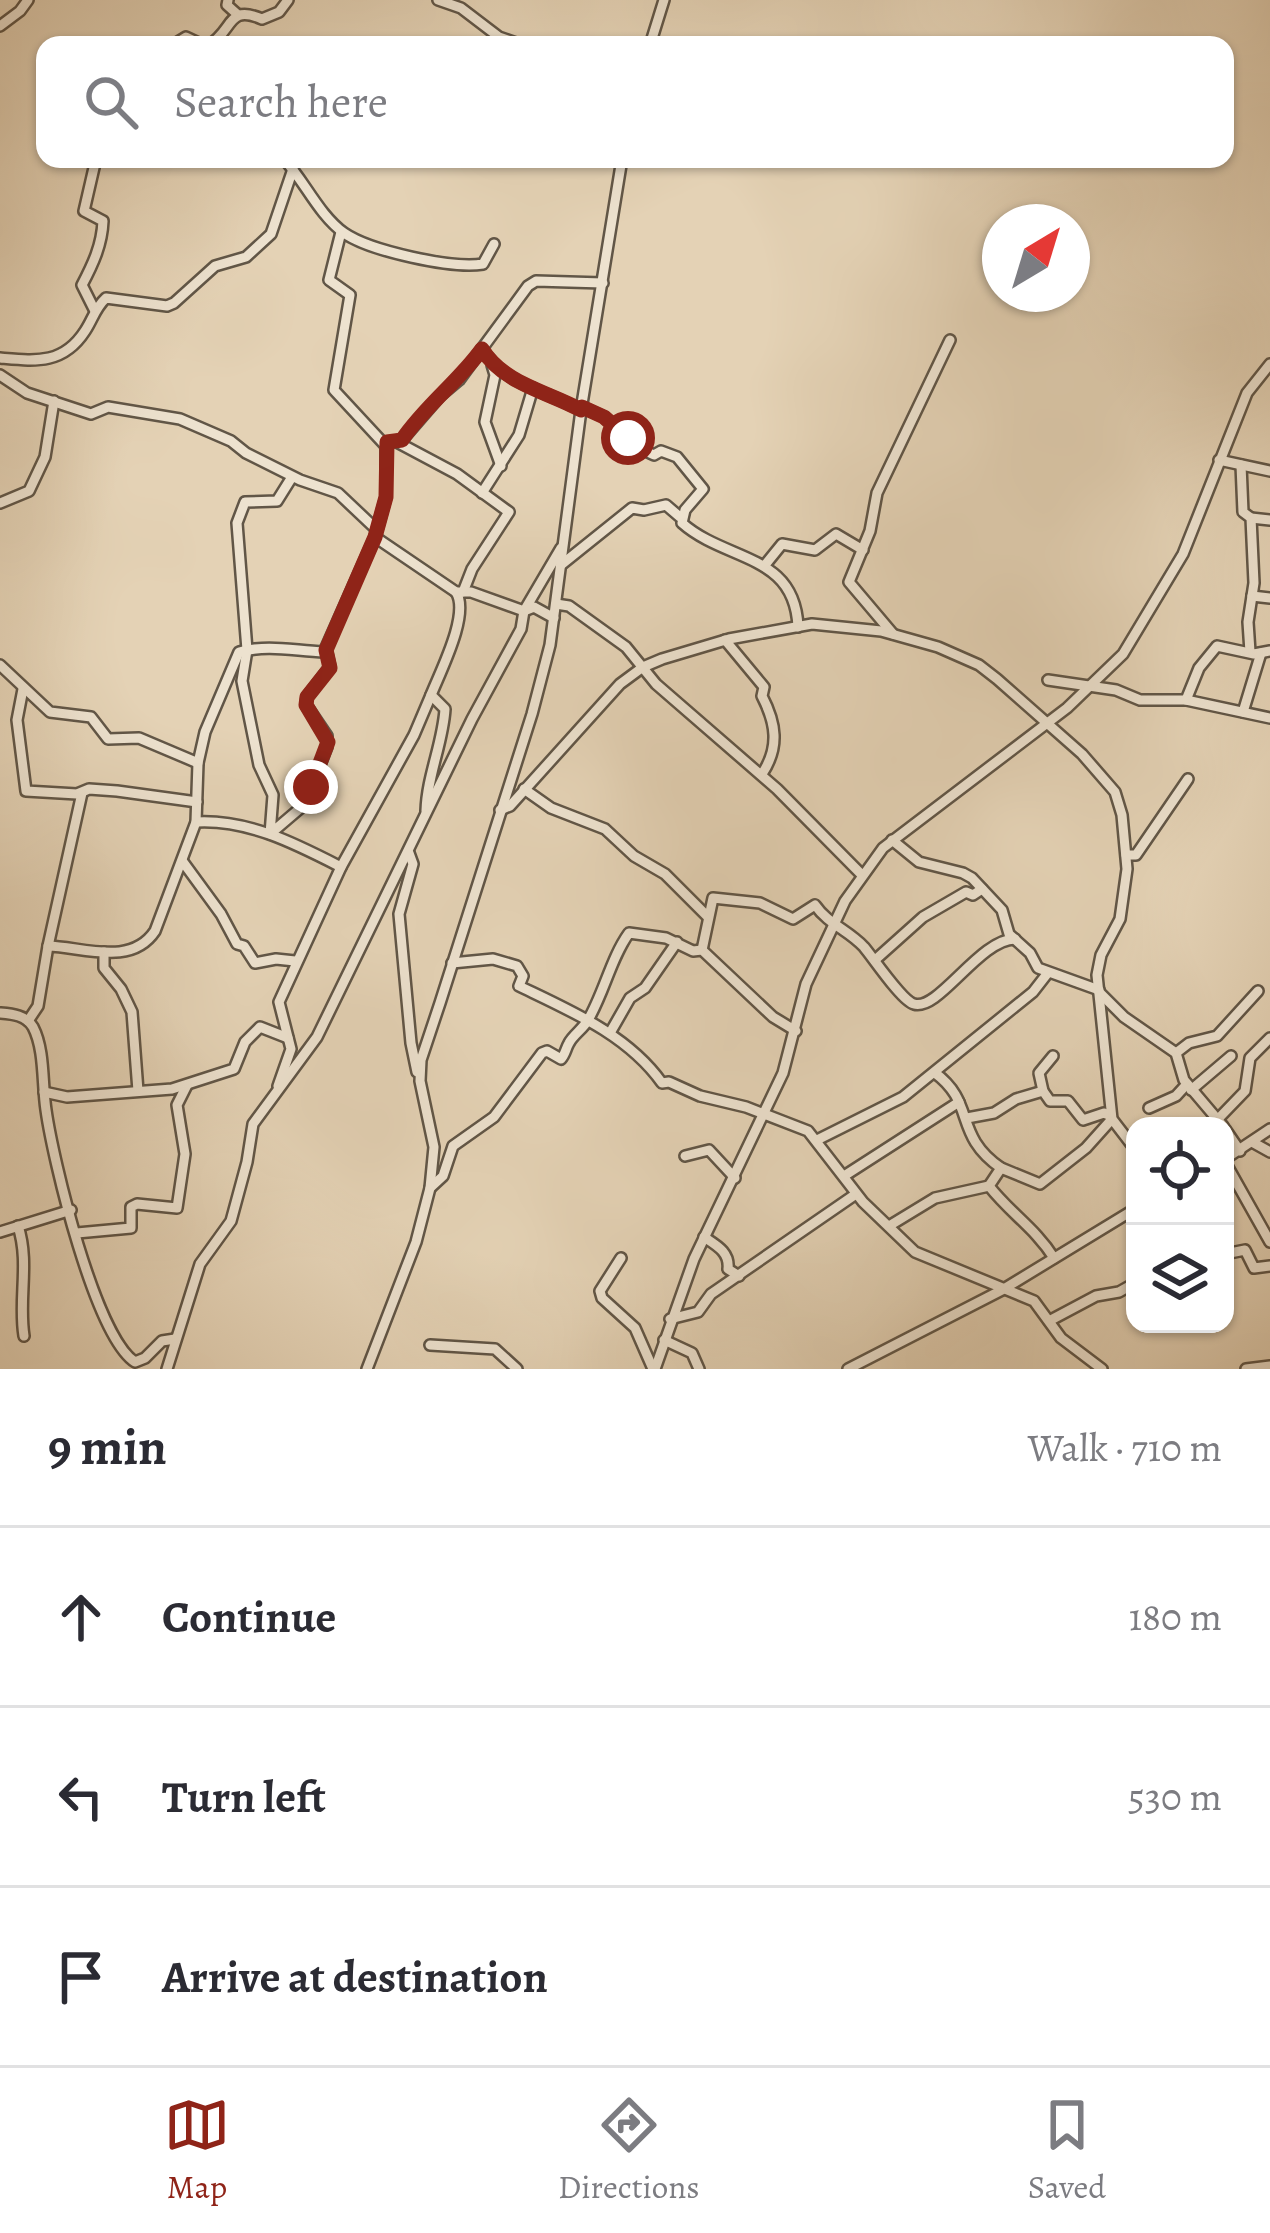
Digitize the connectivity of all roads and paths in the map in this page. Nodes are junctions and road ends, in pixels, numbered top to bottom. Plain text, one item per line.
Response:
1 (28, 0) edge
2 (227, 0) edge
3 (288, 0) edge
4 (438, 0) edge
5 (664, 0) edge
6 (237, 14) junction
7 (0, 26) edge
8 (218, 36) edge
9 (498, 36) edge
10 (653, 36) edge
11 (94, 168) edge
12 (621, 168) edge
13 (293, 169) joint
14 (341, 232) junction
15 (494, 244) dead end
16 (603, 283) junction
17 (94, 311) junction
18 (950, 340) dead end
19 (482, 349) junction
20 (0, 358) edge
21 (1270, 364) edge
22 (492, 365) junction
23 (0, 376) edge
24 (532, 388) junction
25 (54, 401) junction
26 (581, 409) junction
27 (390, 443) junction
28 (1219, 460) junction
29 (1241, 465) junction
30 (501, 466) junction
31 (1270, 471) edge
32 (292, 477) junction
33 (482, 493) junction
34 (0, 502) edge
35 (680, 517) junction
36 (1251, 518) junction
37 (1270, 520) edge
38 (376, 533) junction
39 (564, 543) junction
40 (863, 550) junction
41 (561, 566) junction
42 (765, 566) junction
43 (460, 592) junction
44 (1252, 596) junction
45 (1270, 598) edge
46 (556, 604) junction
47 (524, 611) junction
48 (554, 618) junction
49 (798, 627) junction
50 (893, 634) junction
51 (725, 640) junction
52 (247, 650) junction
53 (326, 650) junction
54 (1260, 652) edge
55 (0, 665) edge
56 (643, 667) junction
57 (1048, 680) dead end
58 (1091, 688) junction
59 (23, 689) junction
60 (431, 694) junction
61 (1186, 700) junction
62 (1243, 712) junction
63 (1270, 718) edge
64 (1046, 723) junction
65 (198, 763) junction
66 (762, 774) junction
67 (1188, 779) dead end
68 (524, 789) junction
69 (82, 793) junction
70 (197, 802) junction
71 (500, 810) junction
72 (426, 816) junction
73 (196, 822) junction
74 (270, 834) junction
75 (892, 840) junction
76 (410, 853) junction
77 (1126, 855) junction
78 (183, 862) junction
79 (340, 867) junction
80 (861, 874) junction
81 (982, 890) junction
82 (709, 917) junction
83 (835, 925) junction
84 (1015, 939) junction
85 (677, 942) junction
86 (48, 946) junction
87 (702, 950) junction
88 (104, 952) junction
89 (875, 960) junction
90 (295, 961) junction
91 (452, 963) junction
92 (1047, 974) junction
93 (1099, 991) junction
94 (1258, 992) dead end
95 (0, 1013) edge
96 (28, 1021) junction
97 (586, 1023) junction
98 (796, 1031) junction
99 (610, 1033) junction
100 (1270, 1037) edge
101 (288, 1038) junction
102 (1175, 1053) junction
103 (1231, 1056) dead end
104 (1053, 1057) dead end
105 (934, 1073) junction
106 (420, 1081) junction
107 (187, 1085) junction
108 (1189, 1087) junction
109 (138, 1090) junction
110 (276, 1091) junction
111 (1042, 1091) junction
112 (44, 1092) junction
113 (958, 1102) junction
114 (1149, 1108) dead end
115 (766, 1114) junction
116 (1215, 1117) edge
117 (1227, 1117) edge
118 (967, 1118) junction
119 (1112, 1118) junction
120 (1270, 1129) edge
121 (1126, 1137) edge
122 (818, 1140) junction
123 (1234, 1142) edge
124 (1252, 1142) junction
125 (1240, 1151) junction
126 (1270, 1152) edge
127 (1234, 1155) edge
128 (685, 1156) dead end
129 (1001, 1168) junction
130 (844, 1176) junction
131 (1234, 1177) edge
132 (735, 1178) junction
133 (989, 1186) junction
134 (430, 1188) junction
135 (856, 1194) junction
136 (70, 1210) junction
137 (1126, 1214) edge
138 (18, 1226) junction
139 (889, 1226) junction
140 (0, 1232) edge
141 (77, 1234) junction
142 (704, 1237) junction
143 (1270, 1241) edge
144 (1234, 1251) edge
145 (621, 1258) dead end
146 (1054, 1258) junction
147 (1270, 1266) edge
148 (739, 1276) junction
149 (1126, 1288) edge
150 (1002, 1290) junction
151 (670, 1319) junction
152 (1049, 1321) junction
153 (25, 1336) dead end
154 (175, 1340) junction
155 (664, 1340) junction
156 (430, 1345) dead end
157 (1270, 1366) edge
158 (167, 1369) edge
159 (367, 1369) edge
160 (517, 1369) edge
161 (654, 1369) edge
162 (699, 1369) edge
163 (848, 1369) edge
164 (1102, 1369) edge
165 (1246, 1369) edge

1 - 7 street
2 - 6 street
3 - 6 street
4 - 9 street
5 - 10 street
6 - 8 street
11 - 17 street
12 - 16 street
13 - 14 street
13 - 17 street
14 - 15 street
14 - 27 street
16 - 19 street
16 - 26 street
17 - 20 street
18 - 40 street
19 - 22 street
19 - 27 street
21 - 28 street
22 - 24 street
22 - 30 street
23 - 25 street
24 - 26 street
24 - 30 street
25 - 32 street
25 - 34 street
26 - 35 street
26 - 39 street
27 - 33 street
27 - 38 street
28 - 29 street
28 - 58 street
29 - 31 street
29 - 36 street
30 - 33 street
32 - 38 street
32 - 52 street
33 - 43 street
35 - 41 street
35 - 42 street
36 - 37 street
36 - 44 street
38 - 43 street
38 - 53 street
39 - 41 street
39 - 47 street
40 - 42 street
40 - 50 street
41 - 46 street
42 - 49 street
43 - 47 street
43 - 60 street
44 - 45 street
44 - 54 street
46 - 48 street
46 - 56 street
47 - 48 street
47 - 72 street
48 - 71 street
49 - 50 street
49 - 51 street
50 - 64 street
51 - 56 street
51 - 66 street
52 - 53 street
52 - 65 street
52 - 74 street
53 - 74 street
54 - 61 street
54 - 62 street
55 - 59 street
56 - 66 street
56 - 68 street
57 - 58 street
58 - 61 street
58 - 64 street
59 - 65 street
59 - 69 street
60 - 72 street
60 - 79 street
61 - 62 street
62 - 63 street
64 - 75 street
64 - 77 street
65 - 70 street
66 - 80 street
67 - 77 street
68 - 71 street
68 - 82 street
69 - 70 street
69 - 86 street
70 - 73 street
71 - 91 street
72 - 76 street
73 - 74 street
73 - 78 street
74 - 79 street
75 - 80 street
75 - 81 street
76 - 106 street
76 - 110 street
77 - 93 street
78 - 88 street
78 - 90 street
79 - 90 street
80 - 83 street
81 - 84 street
81 - 89 street
82 - 83 street
82 - 87 street
83 - 89 street
83 - 98 street
84 - 89 street
84 - 92 street
85 - 87 street
85 - 97 street
85 - 99 street
86 - 88 street
86 - 96 street
87 - 98 street
88 - 109 street
90 - 101 street
91 - 97 street
91 - 106 street
92 - 93 street
92 - 105 street
93 - 102 street
93 - 119 street
94 - 102 street
95 - 96 street
96 - 112 street
97 - 99 street
97 - 134 street
98 - 115 street
99 - 115 street
100 - 117 street
101 - 107 street
101 - 110 street
102 - 108 street
103 - 108 street
104 - 111 street
105 - 113 street
105 - 122 street
106 - 134 street
107 - 109 street
107 - 141 street
108 - 114 street
108 - 116 street
109 - 112 street
110 - 154 street
111 - 118 street
111 - 119 street
112 - 136 street
113 - 118 street
113 - 130 street
115 - 122 street
115 - 132 street
118 - 129 street
119 - 121 street
119 - 129 street
120 - 124 street
122 - 130 street
123 - 125 street
124 - 125 street
124 - 126 street
125 - 127 street
128 - 132 street
129 - 133 street
130 - 135 street
131 - 143 street
132 - 142 street
133 - 139 street
133 - 146 street
134 - 159 street
135 - 139 street
135 - 148 street
136 - 138 street
136 - 141 street
137 - 146 street
138 - 140 street
138 - 153 street
139 - 150 street
141 - 154 street
142 - 148 street
142 - 151 street
144 - 147 street
145 - 161 street
146 - 150 street
148 - 151 street
149 - 152 street
150 - 152 street
150 - 163 street
151 - 155 street
152 - 164 street
154 - 158 street
155 - 161 street
155 - 162 street
156 - 160 street
157 - 165 street

